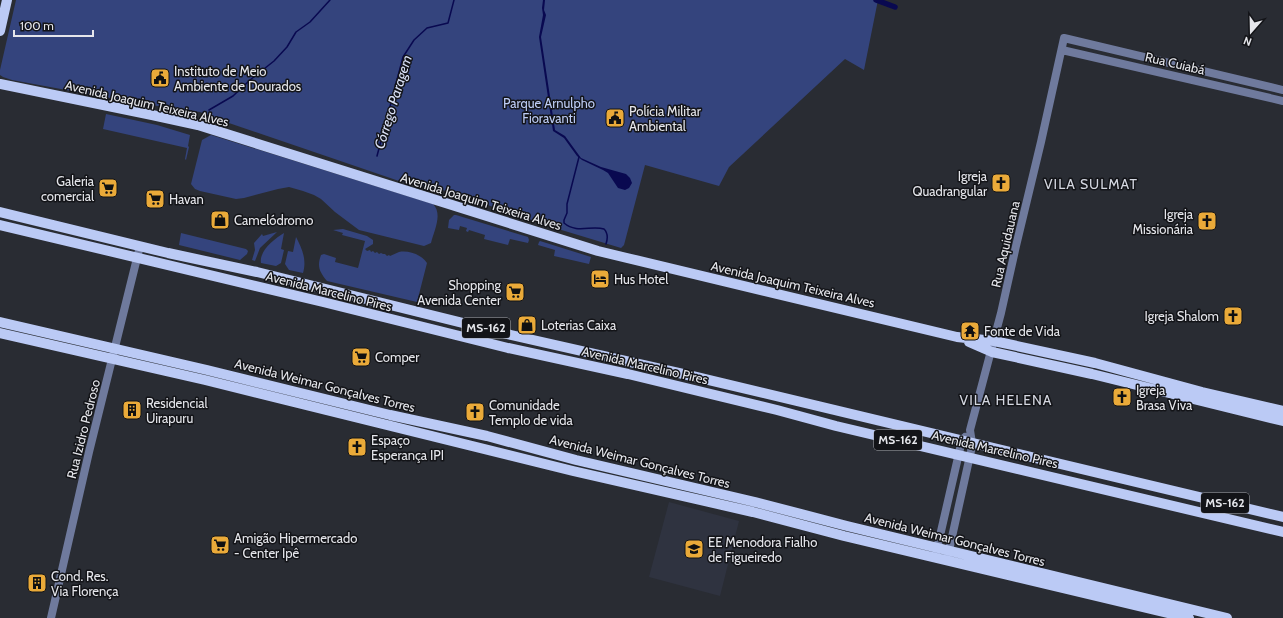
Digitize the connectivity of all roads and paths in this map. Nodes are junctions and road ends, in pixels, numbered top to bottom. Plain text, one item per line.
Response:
1 (7, 0) edge
2 (0, 31) edge
3 (1064, 38) joint
4 (1062, 50) junction
5 (0, 84) edge
6 (1283, 90) edge
7 (1283, 101) edge
8 (0, 212) edge
9 (0, 225) edge
10 (140, 246) junction
11 (137, 258) junction
12 (327, 289) junction
13 (323, 302) junction
14 (0, 322) edge
15 (0, 333) edge
16 (993, 347) junction
17 (115, 348) junction
18 (112, 359) junction
19 (692, 376) junction
20 (689, 389) junction
21 (780, 397) junction
22 (777, 410) junction
23 (1283, 411) edge
24 (1283, 421) edge
25 (967, 441) junction
26 (959, 454) junction
27 (970, 457) junction
28 (948, 501) junction
29 (959, 504) junction
30 (1283, 517) edge
31 (1283, 532) edge
32 (938, 547) junction
33 (948, 555) junction
34 (935, 558) junction
35 (51, 618) edge
36 (1190, 618) edge
37 (1227, 618) edge

1 - 2 main road
3 - 4 street, Rua Aquidauana
3 - 6 street, Rua Cuiabá
4 - 7 street, Rua Cuiabá
4 - 16 street, Rua Aquidauana
5 - 16 main road, Avenida Joaquim Teixeira Alves
8 - 10 main road, Avenida Marcelino Pires / MS-162
9 - 11 main road, Avenida Marcelino Pires / MS-162
10 - 11 street, Rua Izidro Pedroso
10 - 12 main road, Avenida Marcelino Pires / MS-162
11 - 13 main road, Avenida Marcelino Pires / MS-162
11 - 17 street, Rua Izidro Pedroso
12 - 13 main road
12 - 19 main road, Avenida Marcelino Pires / MS-162
13 - 20 main road, Avenida Marcelino Pires / MS-162
14 - 17 main road, Avenida Weimar Gonçalves Torres
15 - 18 main road, Avenida Weimar Gonçalves Torres
16 - 23 main road, Avenida Joaquim Teixeira Alves
16 - 24 main road, Avenida Joaquim Teixeira Alves
16 - 25 street, Rua Aquidauana
17 - 18 street, Rua Izidro Pedroso
17 - 32 main road, Avenida Weimar Gonçalves Torres
18 - 34 main road, Avenida Weimar Gonçalves Torres
18 - 35 street, Rua Izidro Pedroso
19 - 20 main road
19 - 21 main road, Avenida Marcelino Pires / MS-162
20 - 22 main road, Avenida Marcelino Pires / MS-162
21 - 22 main road
21 - 25 main road, Avenida Marcelino Pires / MS-162
22 - 26 main road, Avenida Marcelino Pires / MS-162
25 - 26 street, Rua Aquidauana
25 - 27 street, Rua Aquidauana
25 - 30 main road, Avenida Marcelino Pires / MS-162
26 - 27 main road, Avenida Marcelino Pires / MS-162
26 - 28 street, Rua Aquidauana
27 - 29 street, Rua Aquidauana
27 - 31 main road, Avenida Marcelino Pires / MS-162
28 - 29 street
28 - 32 street, Rua Aquidauana
29 - 33 street, Rua Aquidauana
32 - 33 main road, Avenida Weimar Gonçalves Torres
32 - 34 street, Rua Aquidauana
33 - 34 main road, Avenida Weimar Gonçalves Torres
33 - 36 main road, Avenida Weimar Gonçalves Torres
33 - 37 main road, Avenida Weimar Gonçalves Torres

